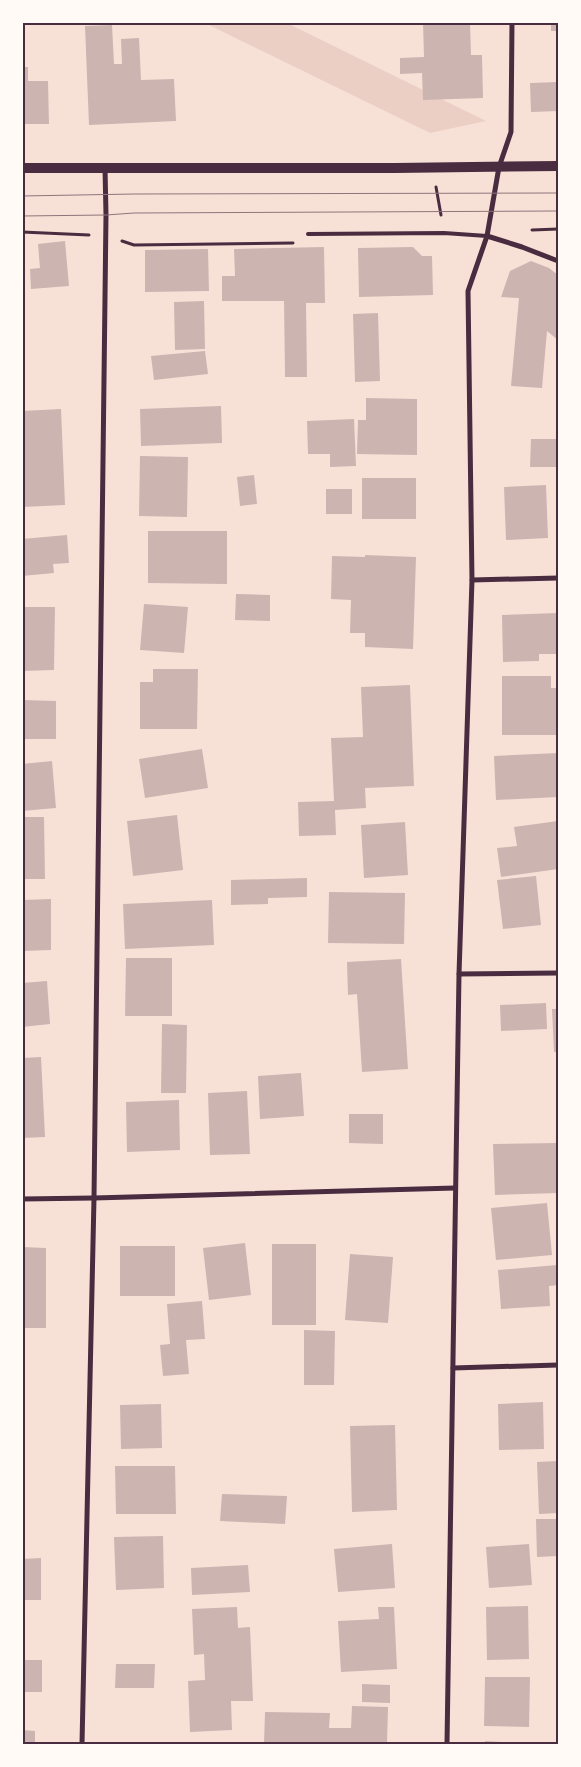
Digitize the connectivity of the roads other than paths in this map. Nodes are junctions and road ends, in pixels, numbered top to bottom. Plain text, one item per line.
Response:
1 (512, 22) edge
2 (558, 166) edge
3 (499, 167) junction
4 (22, 168) edge
5 (105, 168) junction
6 (308, 234) road end
7 (487, 236) junction
8 (558, 261) edge
9 (558, 578) edge
10 (472, 580) junction
11 (558, 973) edge
12 (459, 974) junction
13 (455, 1188) junction
14 (94, 1198) junction
15 (22, 1199) edge
16 (558, 1365) edge
17 (453, 1368) junction
18 (82, 1744) edge
19 (447, 1744) edge

1 - 3 street
2 - 3 main road
3 - 5 main road
3 - 7 street
4 - 5 main road
5 - 14 street
6 - 7 lane
7 - 8 street
7 - 10 street
9 - 10 street
10 - 12 street
11 - 12 street
12 - 13 street
13 - 14 street
13 - 17 street
14 - 15 street
14 - 18 street
16 - 17 street
17 - 19 street

